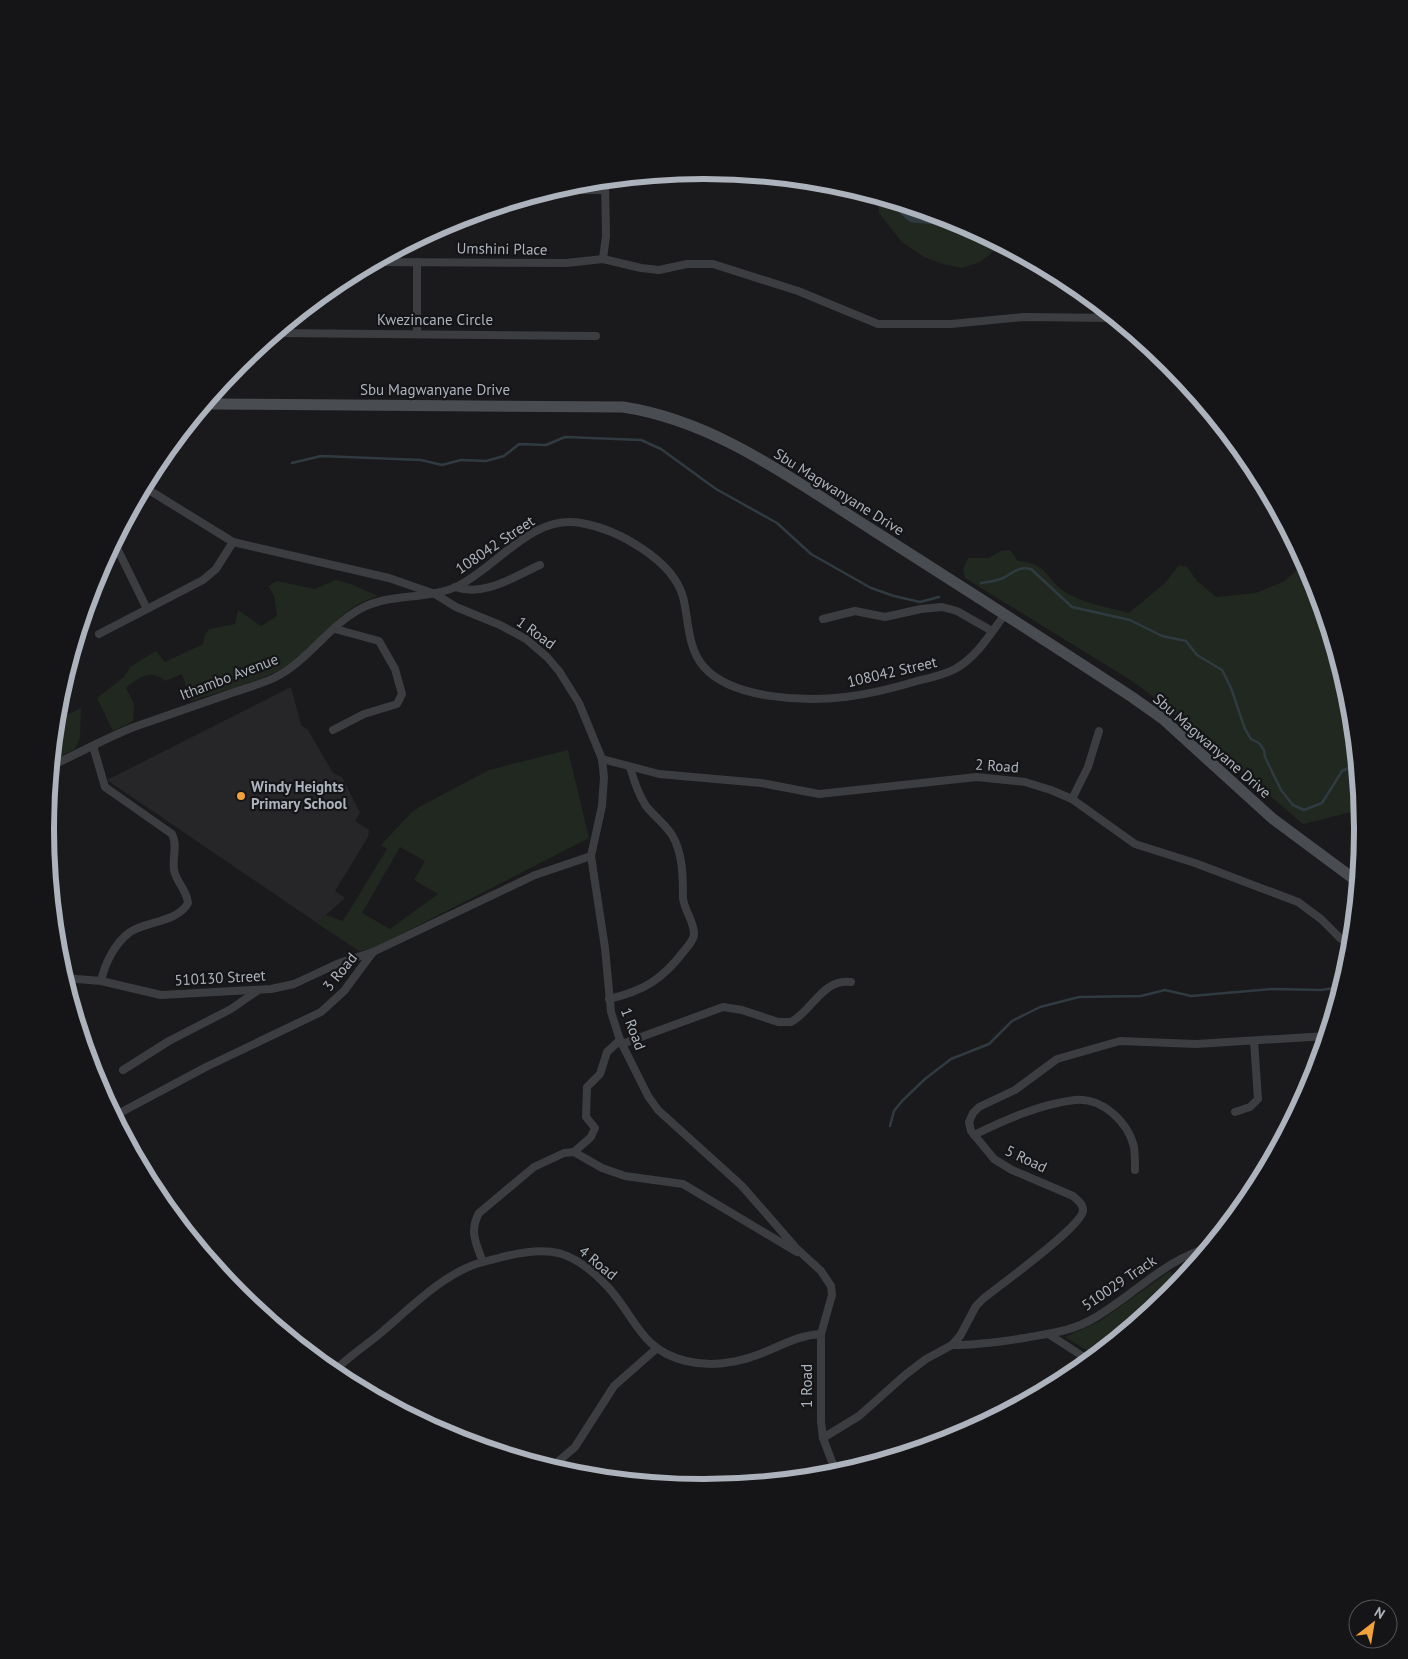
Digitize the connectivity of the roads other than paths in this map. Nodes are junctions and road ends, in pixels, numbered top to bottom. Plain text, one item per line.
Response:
1 (589, 190) edge
2 (605, 190) joint
3 (601, 259) junction
4 (386, 262) edge
5 (417, 262) junction
6 (1105, 318) edge
7 (285, 333) edge
8 (417, 334) junction
9 (596, 336) dead end
10 (213, 404) edge
11 (149, 490) edge
12 (233, 542) junction
13 (118, 549) edge
14 (540, 565) dead end
15 (455, 587) junction
16 (434, 594) junction
17 (148, 609) junction
18 (1005, 614) junction
19 (823, 619) dead end
20 (335, 629) junction
21 (992, 631) junction
22 (99, 634) dead end
23 (333, 730) dead end
24 (1099, 731) dead end
25 (93, 746) junction
26 (602, 759) junction
27 (57, 763) edge
28 (630, 767) junction
29 (1072, 800) junction
30 (591, 856) junction
31 (1352, 878) edge
32 (1345, 940) edge
33 (373, 952) junction
34 (71, 979) edge
35 (101, 981) junction
36 (851, 982) dead end
37 (258, 990) junction
38 (609, 999) junction
39 (1321, 1036) edge
40 (1254, 1041) junction
41 (621, 1042) junction
42 (123, 1070) dead end
43 (1235, 1112) dead end
44 (119, 1113) edge
45 (974, 1135) junction
46 (574, 1152) junction
47 (1135, 1170) dead end
48 (1199, 1250) edge
49 (804, 1255) junction
50 (483, 1262) junction
51 (821, 1334) junction
52 (1050, 1335) junction
53 (952, 1345) junction
54 (656, 1349) junction
55 (1084, 1357) edge
56 (339, 1367) edge
57 (823, 1438) junction
58 (557, 1463) edge
59 (833, 1467) edge

1 - 2 street
2 - 3 street
3 - 5 street, Umshini Place
3 - 6 street
4 - 5 street, Umshini Place
5 - 8 street
7 - 8 street, Kwezincane Circle
8 - 9 street, Kwezincane Circle
10 - 18 main road, Sbu Magwanyane Drive
11 - 12 street
12 - 16 street
12 - 17 street
13 - 17 street
14 - 15 street
15 - 16 street, 108042 Street
15 - 21 street, 108042 Street
16 - 20 street, Ithambo Avenue
16 - 26 street, 1 Road
17 - 22 street
18 - 21 street, 108042 Street
18 - 31 main road, Sbu Magwanyane Drive
19 - 21 street
20 - 23 street
20 - 25 street, Ithambo Avenue
24 - 29 street
25 - 27 street, Ithambo Avenue
25 - 35 street
26 - 28 street, 2 Road
26 - 30 street, 1 Road
28 - 29 street, 2 Road
28 - 38 street
29 - 32 street, 2 Road
30 - 33 street, 3 Road
30 - 38 street, 1 Road
33 - 37 street, 510130 Street
33 - 44 street, 3 Road
34 - 35 street, 510130 Street
35 - 37 street, 510130 Street
36 - 41 street
37 - 42 street
38 - 41 street, 1 Road
39 - 40 street
40 - 43 street
40 - 45 street
41 - 46 street
41 - 49 street, 1 Road
45 - 47 street
45 - 53 street, 5 Road
46 - 49 street
46 - 50 street
48 - 52 street, 510029 Track
49 - 51 street, 1 Road
50 - 54 street, 4 Road
50 - 56 street, 4 Road
51 - 54 street, 4 Road
51 - 57 street, 1 Road
52 - 53 street, 510029 Track
52 - 55 street
53 - 57 street, 5 Road
54 - 58 street
57 - 59 street, 1 Road

